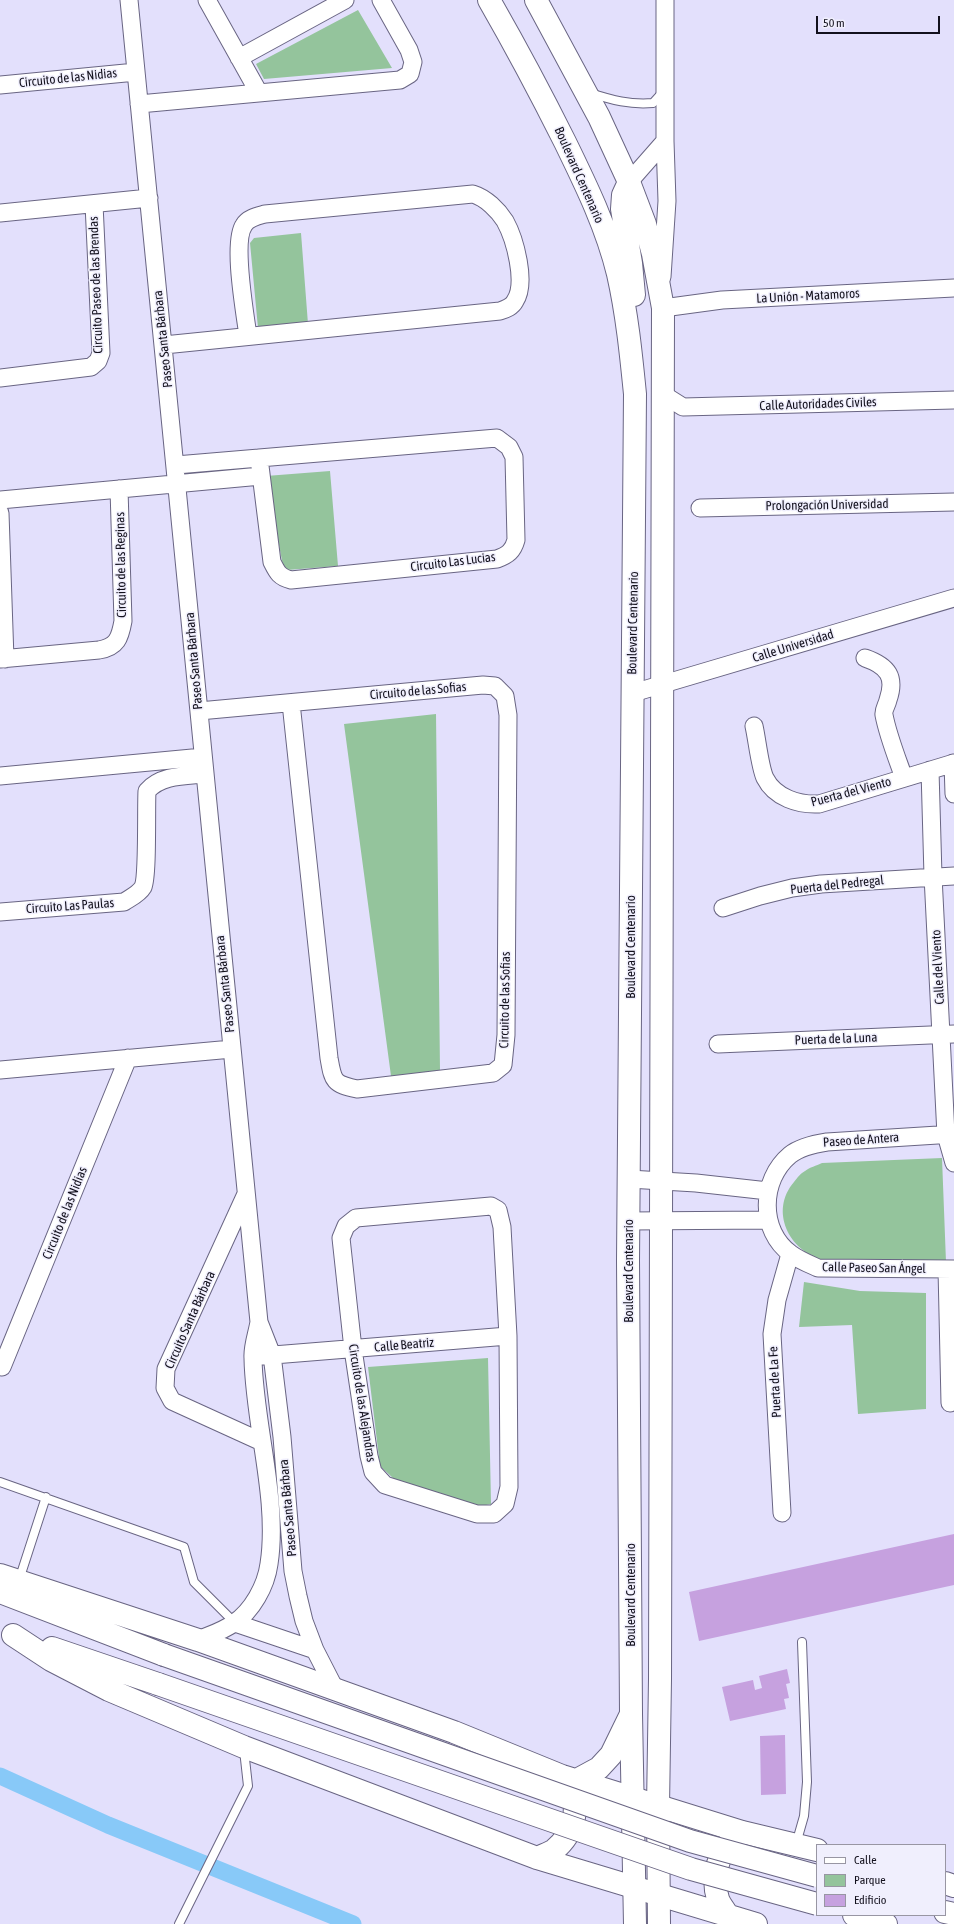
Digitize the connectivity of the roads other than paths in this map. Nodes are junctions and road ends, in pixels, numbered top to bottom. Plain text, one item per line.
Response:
1 (129, 0) edge
2 (207, 0) edge
3 (344, 0) edge
4 (381, 0) edge
5 (489, 0) edge
6 (536, 0) edge
7 (665, 0) edge
8 (239, 58) junction
9 (136, 72) junction
10 (0, 85) edge
11 (666, 89) junction
12 (585, 91) junction
13 (258, 93) junction
14 (139, 104) junction
15 (665, 141) junction
16 (629, 182) junction
17 (148, 198) junction
18 (94, 204) junction
19 (0, 213) edge
20 (954, 288) edge
21 (662, 299) junction
22 (248, 336) junction
23 (630, 340) junction
24 (164, 345) junction
25 (0, 378) edge
26 (664, 395) junction
27 (954, 400) edge
28 (683, 407) junction
29 (664, 422) junction
30 (259, 458) junction
31 (176, 465) junction
32 (261, 476) junction
33 (178, 484) junction
34 (119, 489) junction
35 (0, 500) edge
36 (954, 502) edge
37 (700, 508) dead end
38 (0, 513) edge
39 (954, 598) edge
40 (865, 658) dead end
41 (2, 659) edge
42 (662, 685) junction
43 (633, 693) junction
44 (291, 703) junction
45 (199, 711) junction
46 (754, 726) dead end
47 (203, 757) junction
48 (954, 763) edge
49 (930, 770) junction
50 (205, 774) junction
51 (0, 776) edge
52 (904, 778) junction
53 (954, 794) edge
54 (933, 876) junction
55 (954, 876) edge
56 (724, 908) dead end
57 (0, 912) edge
58 (947, 1034) edge
59 (718, 1044) dead end
60 (232, 1049) junction
61 (128, 1058) junction
62 (0, 1070) edge
63 (950, 1135) edge
64 (954, 1163) edge
65 (629, 1179) junction
66 (660, 1180) junction
67 (768, 1191) junction
68 (246, 1194) junction
69 (768, 1220) junction
70 (629, 1221) junction
71 (660, 1221) junction
72 (790, 1254) junction
73 (951, 1269) edge
74 (259, 1322) junction
75 (508, 1336) junction
76 (354, 1349) junction
77 (272, 1355) junction
78 (253, 1357) junction
79 (2, 1367) dead end
80 (950, 1403) dead end
81 (262, 1442) junction
82 (0, 1482) edge
83 (46, 1497) junction
84 (782, 1513) dead end
85 (9, 1577) edge
86 (0, 1592) edge
87 (235, 1623) junction
88 (7, 1632) edge
89 (198, 1640) junction
90 (802, 1642) dead end
91 (316, 1650) junction
92 (335, 1689) junction
93 (631, 1714) junction
94 (244, 1747) junction
95 (569, 1778) junction
96 (633, 1799) junction
97 (658, 1807) junction
98 (742, 1832) junction
99 (796, 1845) junction
100 (816, 1850) edge
101 (537, 1858) junction
102 (816, 1876) edge
103 (634, 1887) junction
104 (658, 1895) junction
105 (816, 1904) edge
106 (858, 1916) edge
107 (723, 1920) edge
108 (179, 1924) edge
109 (635, 1924) edge
110 (659, 1924) edge
111 (754, 1924) edge
112 (886, 1924) edge

1 - 9 street, Paseo Santa Bárbara
2 - 8 street
3 - 8 street
4 - 13 street
5 - 23 main road, Boulevard Centenario
6 - 12 main road
7 - 11 street
8 - 13 street
9 - 10 street, Circuito de las Nidias
9 - 14 street, Paseo Santa Bárbara
11 - 12 lane
11 - 15 street
12 - 16 main road
13 - 14 street
14 - 17 street, Paseo Santa Bárbara
15 - 16 street
15 - 21 street
16 - 21 main road
16 - 23 main road
17 - 18 street, Circuito Paseo de las Brendas
17 - 24 street, Paseo Santa Bárbara
18 - 19 street, Circuito Paseo de las Brendas
18 - 25 street, Circuito Paseo de las Brendas
20 - 21 street, La Unión - Matamoros
21 - 26 main road
22 - 22 street
22 - 24 street
23 - 43 main road, Boulevard Centenario
24 - 31 street, Paseo Santa Bárbara
26 - 28 street
26 - 29 main road
27 - 28 street, Calle Autoridades Civiles
28 - 29 street
29 - 42 main road
30 - 31 street, Circuito Las Lucias
30 - 32 street, Circuito Las Lucias
30 - 32 street, Circuito Las Lucias
31 - 33 street, Paseo Santa Bárbara
32 - 33 street
33 - 34 street
33 - 45 street, Paseo Santa Bárbara
34 - 35 street
34 - 41 street, Circuito de las Reginas
36 - 37 street, Prolongación Universidad
38 - 41 street
39 - 42 street, Calle Universidad
40 - 52 street, Puerta del Viento
42 - 43 street, Calle Universidad
42 - 66 main road
43 - 65 main road, Boulevard Centenario
44 - 44 street, Circuito de las Sofias
44 - 45 street, Circuito de las Sofias
45 - 47 street, Paseo Santa Bárbara
46 - 52 street, Puerta del Viento
47 - 50 street, Paseo Santa Bárbara
47 - 51 street
48 - 49 street, Puerta del Viento
48 - 53 street
49 - 52 street, Puerta del Viento
49 - 54 street, Calle del Viento
50 - 57 street, Circuito Las Paulas
50 - 60 street, Paseo Santa Bárbara
54 - 55 street, Puerta del Pedregal
54 - 56 street, Puerta del Pedregal
54 - 58 street, Calle del Viento
58 - 59 street, Puerta de la Luna
58 - 63 street, Calle del Viento
60 - 61 street
60 - 68 street, Paseo Santa Bárbara
61 - 62 street
61 - 79 street, Circuito de las Nidias
63 - 64 street, Calle del Viento
63 - 67 street, Paseo de Antera
65 - 66 street
65 - 70 main road, Boulevard Centenario
66 - 67 street
66 - 71 main road
67 - 69 street, Calle Paseo San Ángel
68 - 74 street, Paseo Santa Bárbara
68 - 81 street, Circuito Santa Bárbara
69 - 71 street
69 - 72 street, Calle Paseo San Ángel
70 - 71 street
70 - 93 main road, Boulevard Centenario
71 - 97 main road
72 - 73 street, Calle Paseo San Ángel
72 - 84 street, Puerta de La Fe
73 - 80 street
74 - 77 street, Paseo Santa Bárbara
74 - 78 street, Paseo Santa Bárbara
75 - 76 street, Calle Beatriz
75 - 76 street, Circuito de las Alejandras
75 - 76 street, Circuito de las Alejandras
76 - 77 street, Calle Beatriz
77 - 78 street, Calle Beatriz
77 - 91 street, Paseo Santa Bárbara
78 - 81 street, Paseo Santa Bárbara
81 - 87 street, Paseo Santa Bárbara
82 - 83 lane
83 - 85 lane
83 - 87 lane
85 - 89 main road
86 - 102 main road, bridge
87 - 89 street, Paseo Santa Bárbara
87 - 91 street
88 - 94 main road
88 - 105 main road, bridge
89 - 92 main road
90 - 99 lane
91 - 92 street, Paseo Santa Bárbara
92 - 95 main road
93 - 95 main road
93 - 96 main road, Boulevard Centenario
94 - 101 main road
94 - 108 lane
95 - 96 main road
95 - 101 main road
96 - 97 main road
96 - 103 main road, Boulevard Centenario
97 - 98 main road
97 - 104 main road
98 - 99 main road
98 - 107 main road
99 - 100 main road
101 - 103 main road
103 - 104 main road
103 - 109 main road, Boulevard Centenario
104 - 107 main road
104 - 110 main road
106 - 112 main road
107 - 111 main road

